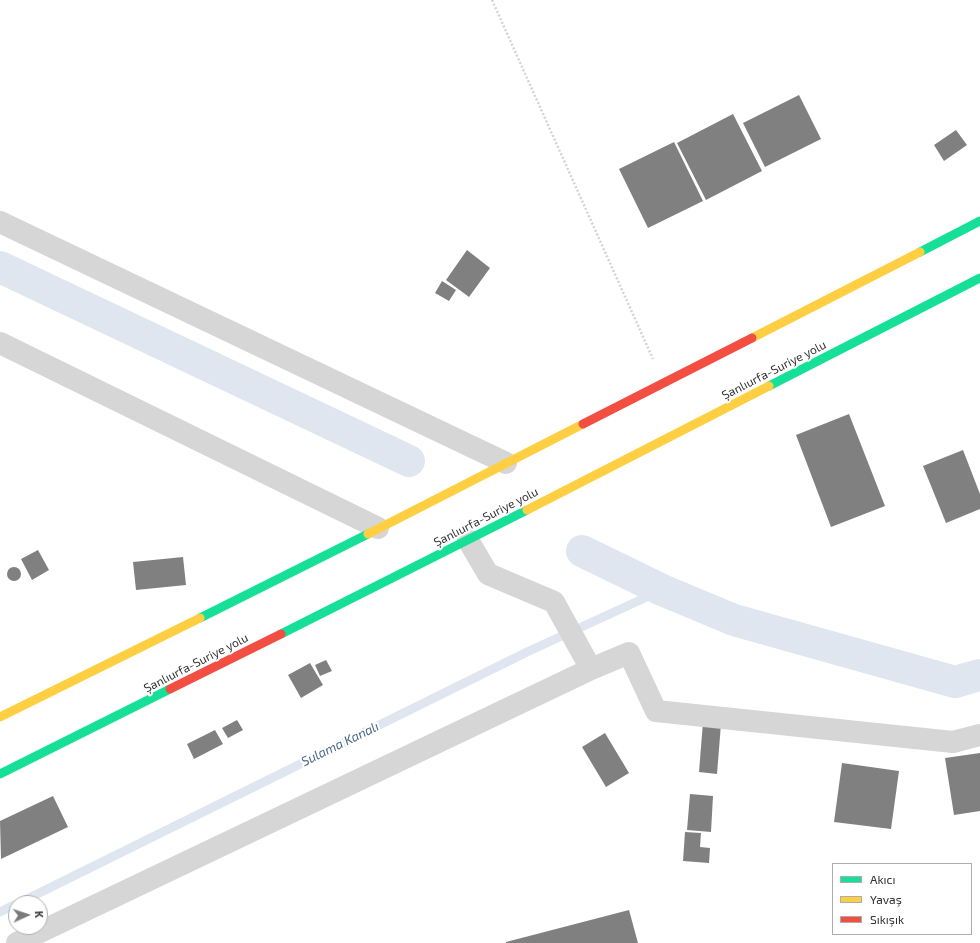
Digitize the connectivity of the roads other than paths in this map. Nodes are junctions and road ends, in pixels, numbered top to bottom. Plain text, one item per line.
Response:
1 (0, 222) edge
2 (980, 222) edge
3 (980, 278) edge
4 (0, 343) edge
5 (506, 463) junction
6 (378, 528) junction
7 (468, 540) junction
8 (588, 665) junction
9 (0, 717) edge
10 (980, 735) edge
11 (0, 774) edge
12 (17, 943) edge

1 - 5 street
2 - 5 highway
3 - 7 highway, Şanlıurfa-Suriye yolu
4 - 6 street
5 - 6 highway
6 - 9 highway
7 - 8 street
7 - 11 highway, Şanlıurfa-Suriye yolu
8 - 10 street
8 - 12 street

